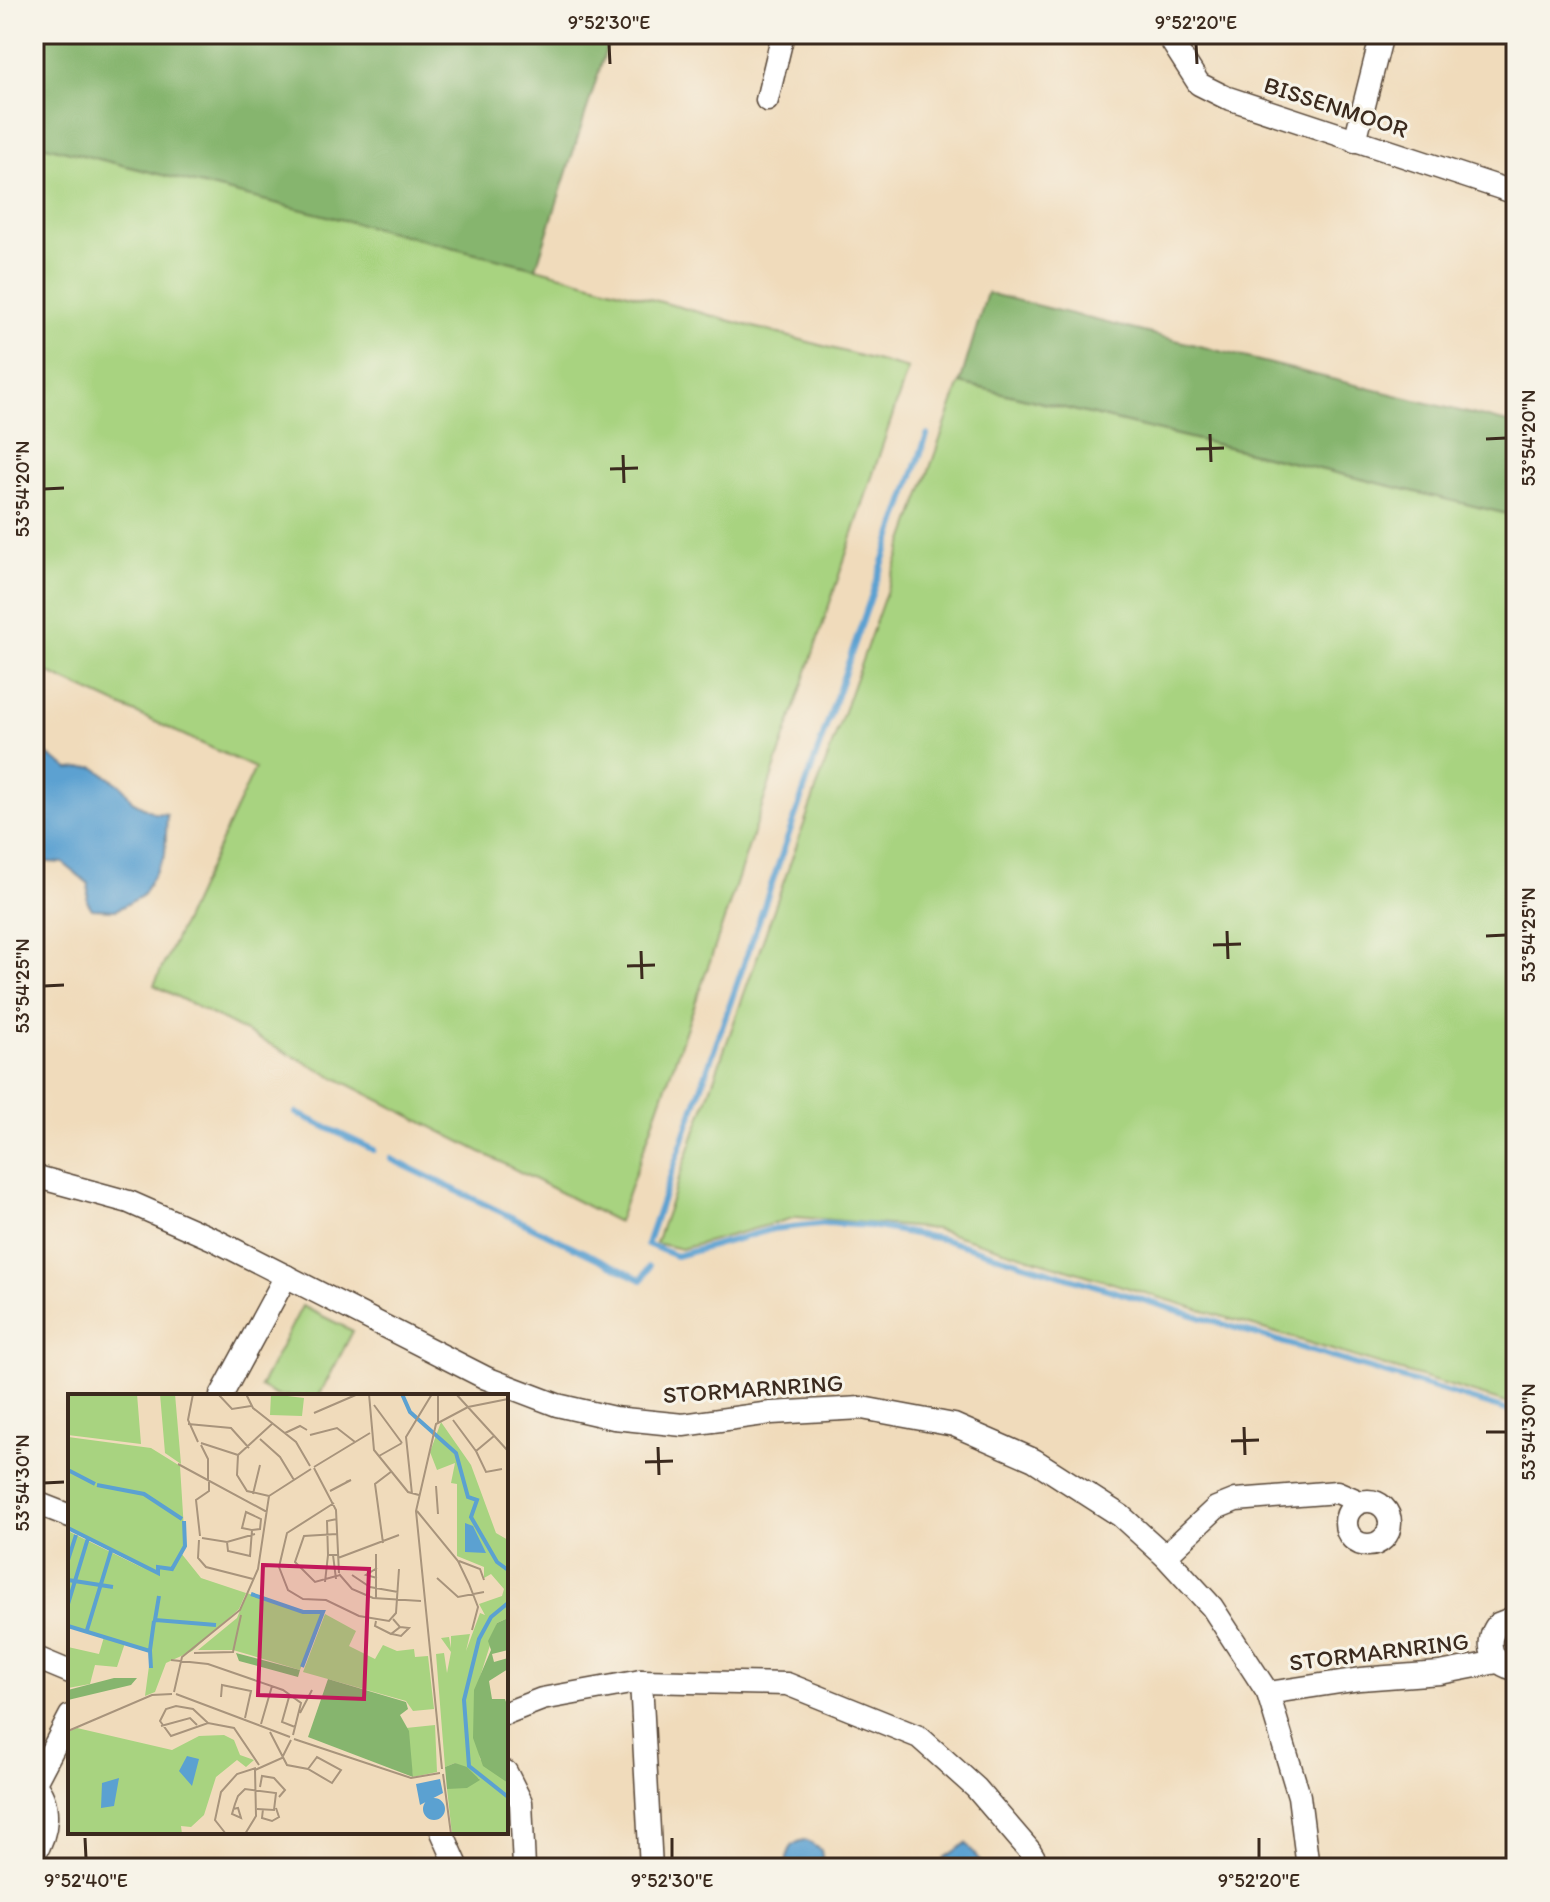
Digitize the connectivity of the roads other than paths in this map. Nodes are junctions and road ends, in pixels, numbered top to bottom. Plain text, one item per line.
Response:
1 (783, 34) edge
2 (1167, 34) edge
3 (1382, 34) edge
4 (767, 100) dead end
5 (1355, 141) junction
6 (1516, 193) edge
7 (34, 1176) edge
8 (286, 1276) junction
9 (226, 1388) edge
10 (34, 1502) edge
11 (1360, 1502) dead end
12 (68, 1515) edge
13 (1165, 1556) junction
14 (1516, 1617) edge
15 (34, 1657) edge
16 (1507, 1665) edge
17 (68, 1671) edge
18 (641, 1681) junction
19 (1268, 1693) junction
20 (508, 1712) edge
21 (68, 1720) edge
22 (508, 1776) edge
23 (35, 1784) edge
24 (441, 1834) edge
25 (442, 1834) edge
26 (34, 1855) edge
27 (445, 1868) edge
28 (458, 1868) edge
29 (524, 1868) edge
30 (651, 1868) edge
31 (1040, 1868) edge
32 (1308, 1868) edge

1 - 4 street
2 - 5 street, BISSENMOOR
3 - 5 street
5 - 6 street, BISSENMOOR
7 - 8 street, STORMARNRING
8 - 9 street
8 - 13 street, STORMARNRING
10 - 12 street
11 - 13 street
13 - 19 street, STORMARNRING
14 - 16 street, STORMARNRING
15 - 17 street
16 - 19 street, STORMARNRING
18 - 20 street
18 - 30 street
18 - 31 street
19 - 32 street, STORMARNRING
21 - 23 street
22 - 29 street
23 - 26 street
24 - 27 street
25 - 28 street

